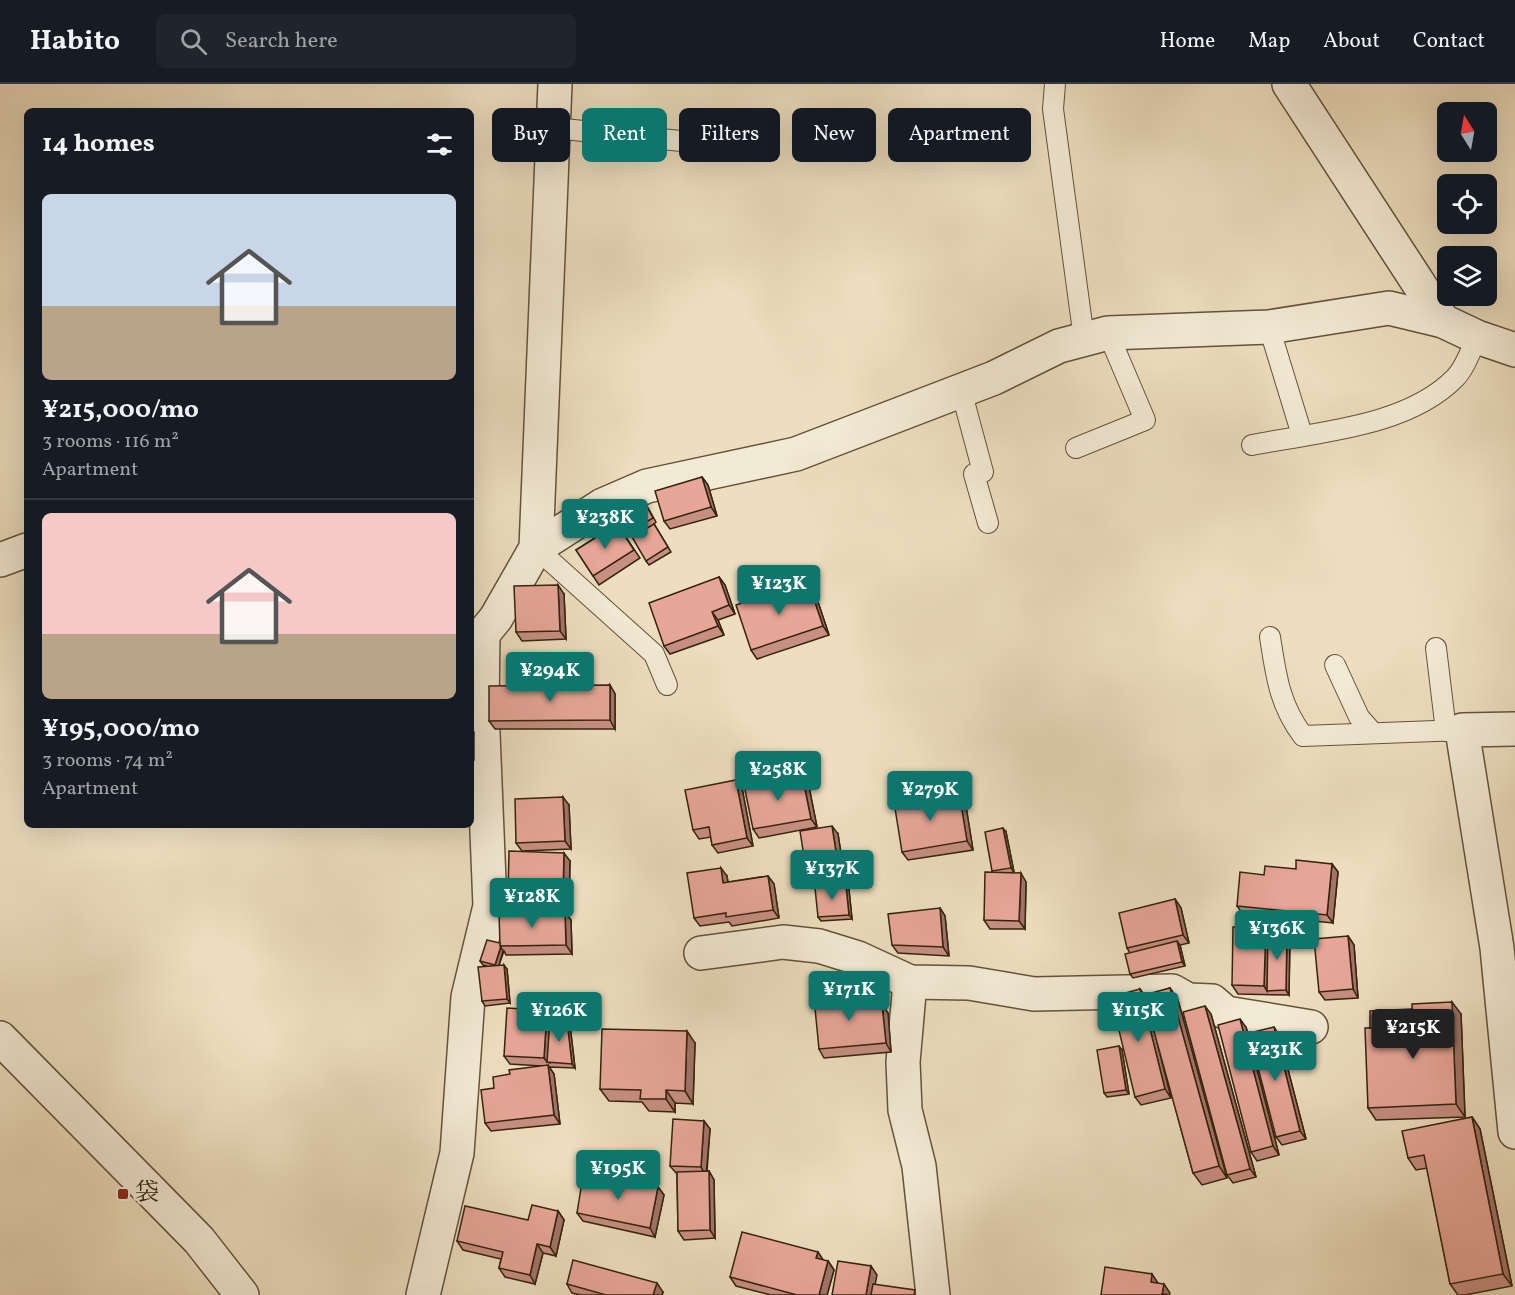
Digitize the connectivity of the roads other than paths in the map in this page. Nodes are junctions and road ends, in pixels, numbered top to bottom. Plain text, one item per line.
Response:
1 (555, 84) edge
2 (1055, 84) edge
3 (1289, 84) edge
4 (554, 108) edge
5 (570, 130) edge
6 (679, 141) edge
7 (553, 162) edge
8 (1443, 321) junction
9 (1269, 327) junction
10 (1096, 336) junction
11 (1477, 338) junction
12 (1515, 350) edge
13 (961, 390) junction
14 (1302, 435) junction
15 (1252, 445) dead end
16 (1076, 448) dead end
17 (988, 524) dead end
18 (536, 548) junction
19 (24, 551) edge
20 (0, 560) edge
21 (477, 636) edge
22 (1270, 637) dead end
23 (1436, 648) dead end
24 (1335, 665) dead end
25 (667, 685) dead end
26 (1515, 729) edge
27 (1454, 731) junction
28 (1373, 733) junction
29 (701, 952) dead end
30 (910, 982) junction
31 (1311, 1027) dead end
32 (0, 1038) edge
33 (1515, 1132) edge
34 (242, 1295) edge
35 (423, 1295) edge
36 (933, 1295) edge

1 - 4 street
2 - 10 lane
3 - 8 street
5 - 6 lane
7 - 18 street
8 - 9 street
8 - 11 street
9 - 10 street
9 - 14 lane
10 - 13 street
10 - 16 lane
11 - 12 street
11 - 14 lane
13 - 17 lane
13 - 18 street
14 - 15 lane
18 - 21 street
18 - 25 lane
19 - 20 street
21 - 35 street
22 - 28 lane
23 - 27 lane
24 - 28 lane
26 - 27 street
27 - 28 lane
27 - 33 street
29 - 30 street
30 - 31 street
30 - 36 street
32 - 34 street

